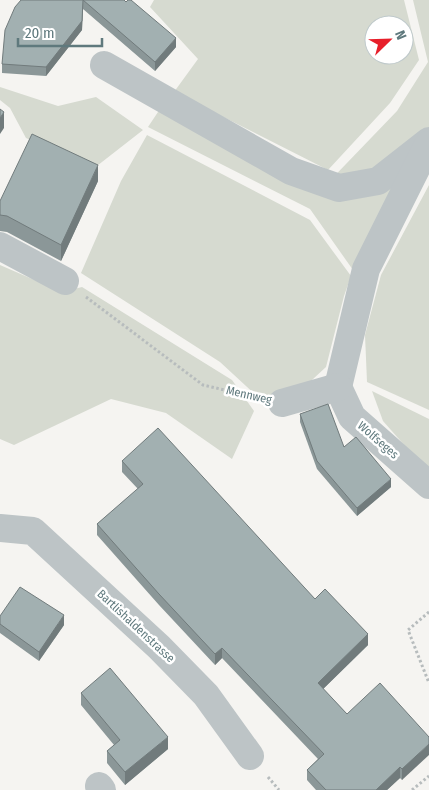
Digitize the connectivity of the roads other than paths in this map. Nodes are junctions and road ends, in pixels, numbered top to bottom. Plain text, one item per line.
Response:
1 (104, 65) dead end
2 (429, 142) edge
3 (0, 246) edge
4 (65, 281) road end
5 (338, 387) junction
6 (282, 403) road end
7 (429, 485) edge
8 (0, 528) edge
9 (250, 756) dead end

1 - 2 street
2 - 5 street
3 - 4 street
5 - 6 street, Mennweg
5 - 7 street, Wolfseges
8 - 9 street, Bartlishaldenstrasse

